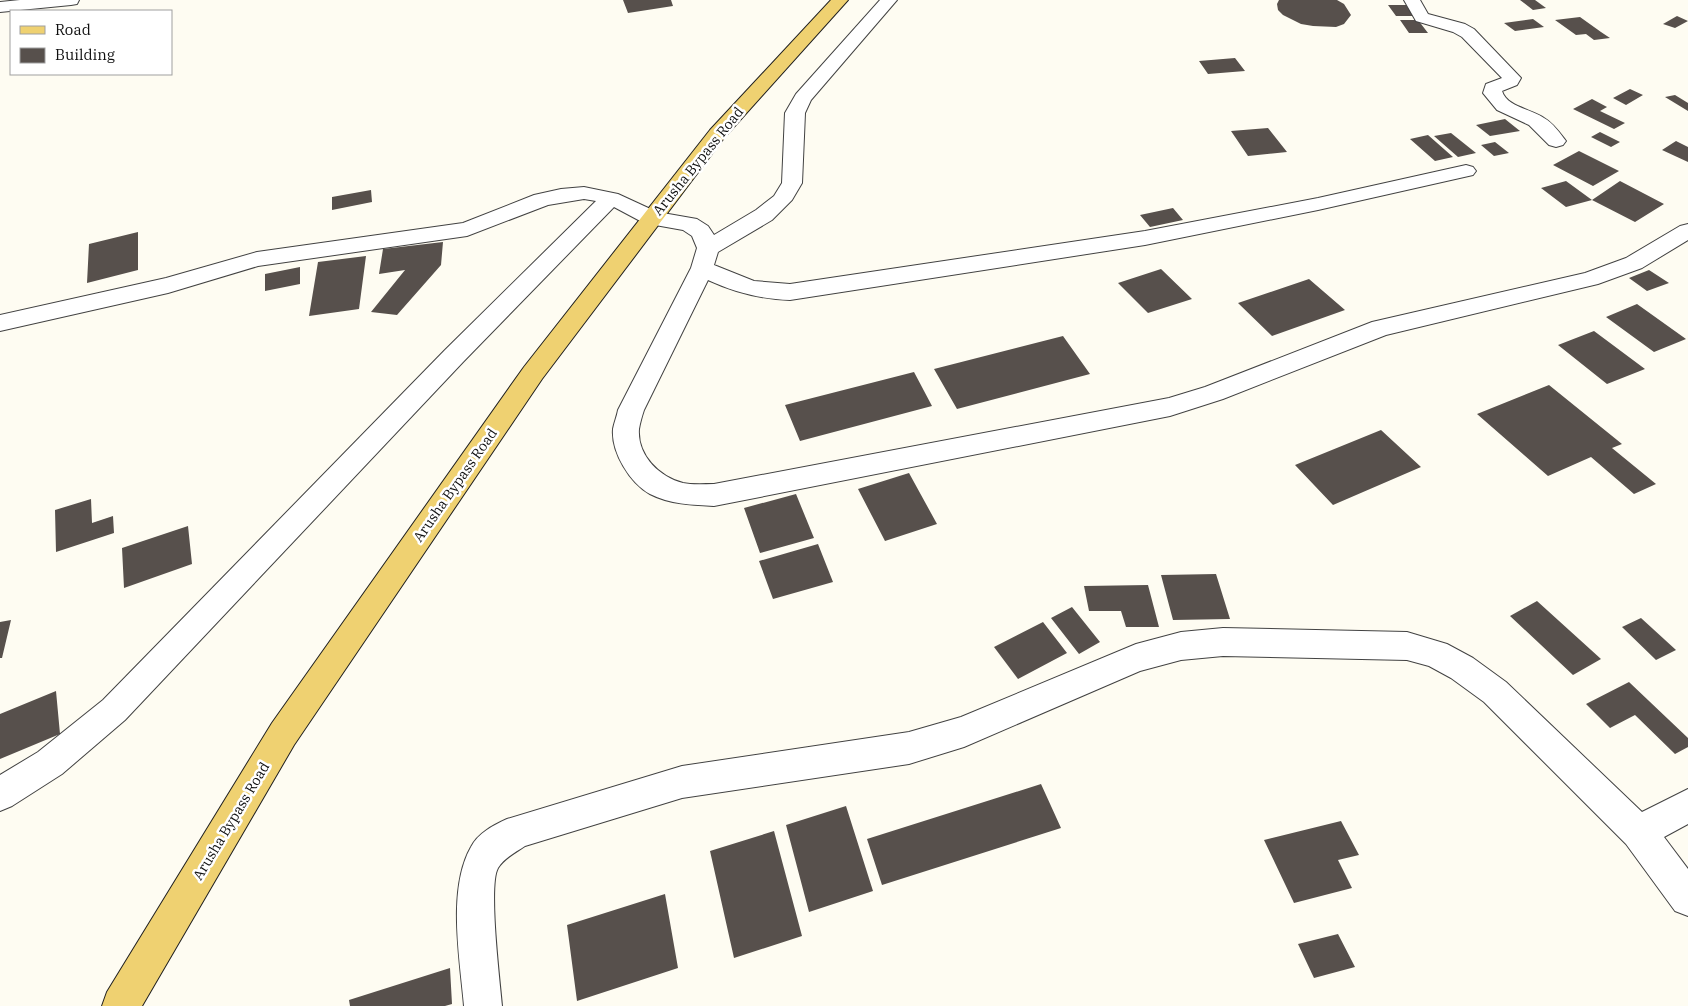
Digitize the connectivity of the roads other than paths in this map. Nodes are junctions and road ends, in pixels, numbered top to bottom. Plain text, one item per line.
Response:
1 (71, 0) edge
2 (840, 0) edge
3 (889, 0) edge
4 (1412, 0) edge
5 (0, 7) edge
6 (1556, 141) dead end
7 (1466, 171) dead end
8 (611, 198) junction
9 (652, 218) junction
10 (1688, 231) edge
11 (705, 258) junction
12 (0, 323) edge
13 (0, 794) edge
14 (1688, 806) edge
15 (1638, 832) junction
16 (1688, 898) edge
17 (121, 1006) edge
18 (483, 1006) edge

1 - 5 street
2 - 9 main road, Arusha Bypass Road
3 - 11 street
4 - 6 street
7 - 11 street
8 - 9 street
8 - 12 street
8 - 13 street
9 - 11 street
9 - 17 main road, Arusha Bypass Road
10 - 11 street
14 - 15 street
15 - 16 street
15 - 18 street

